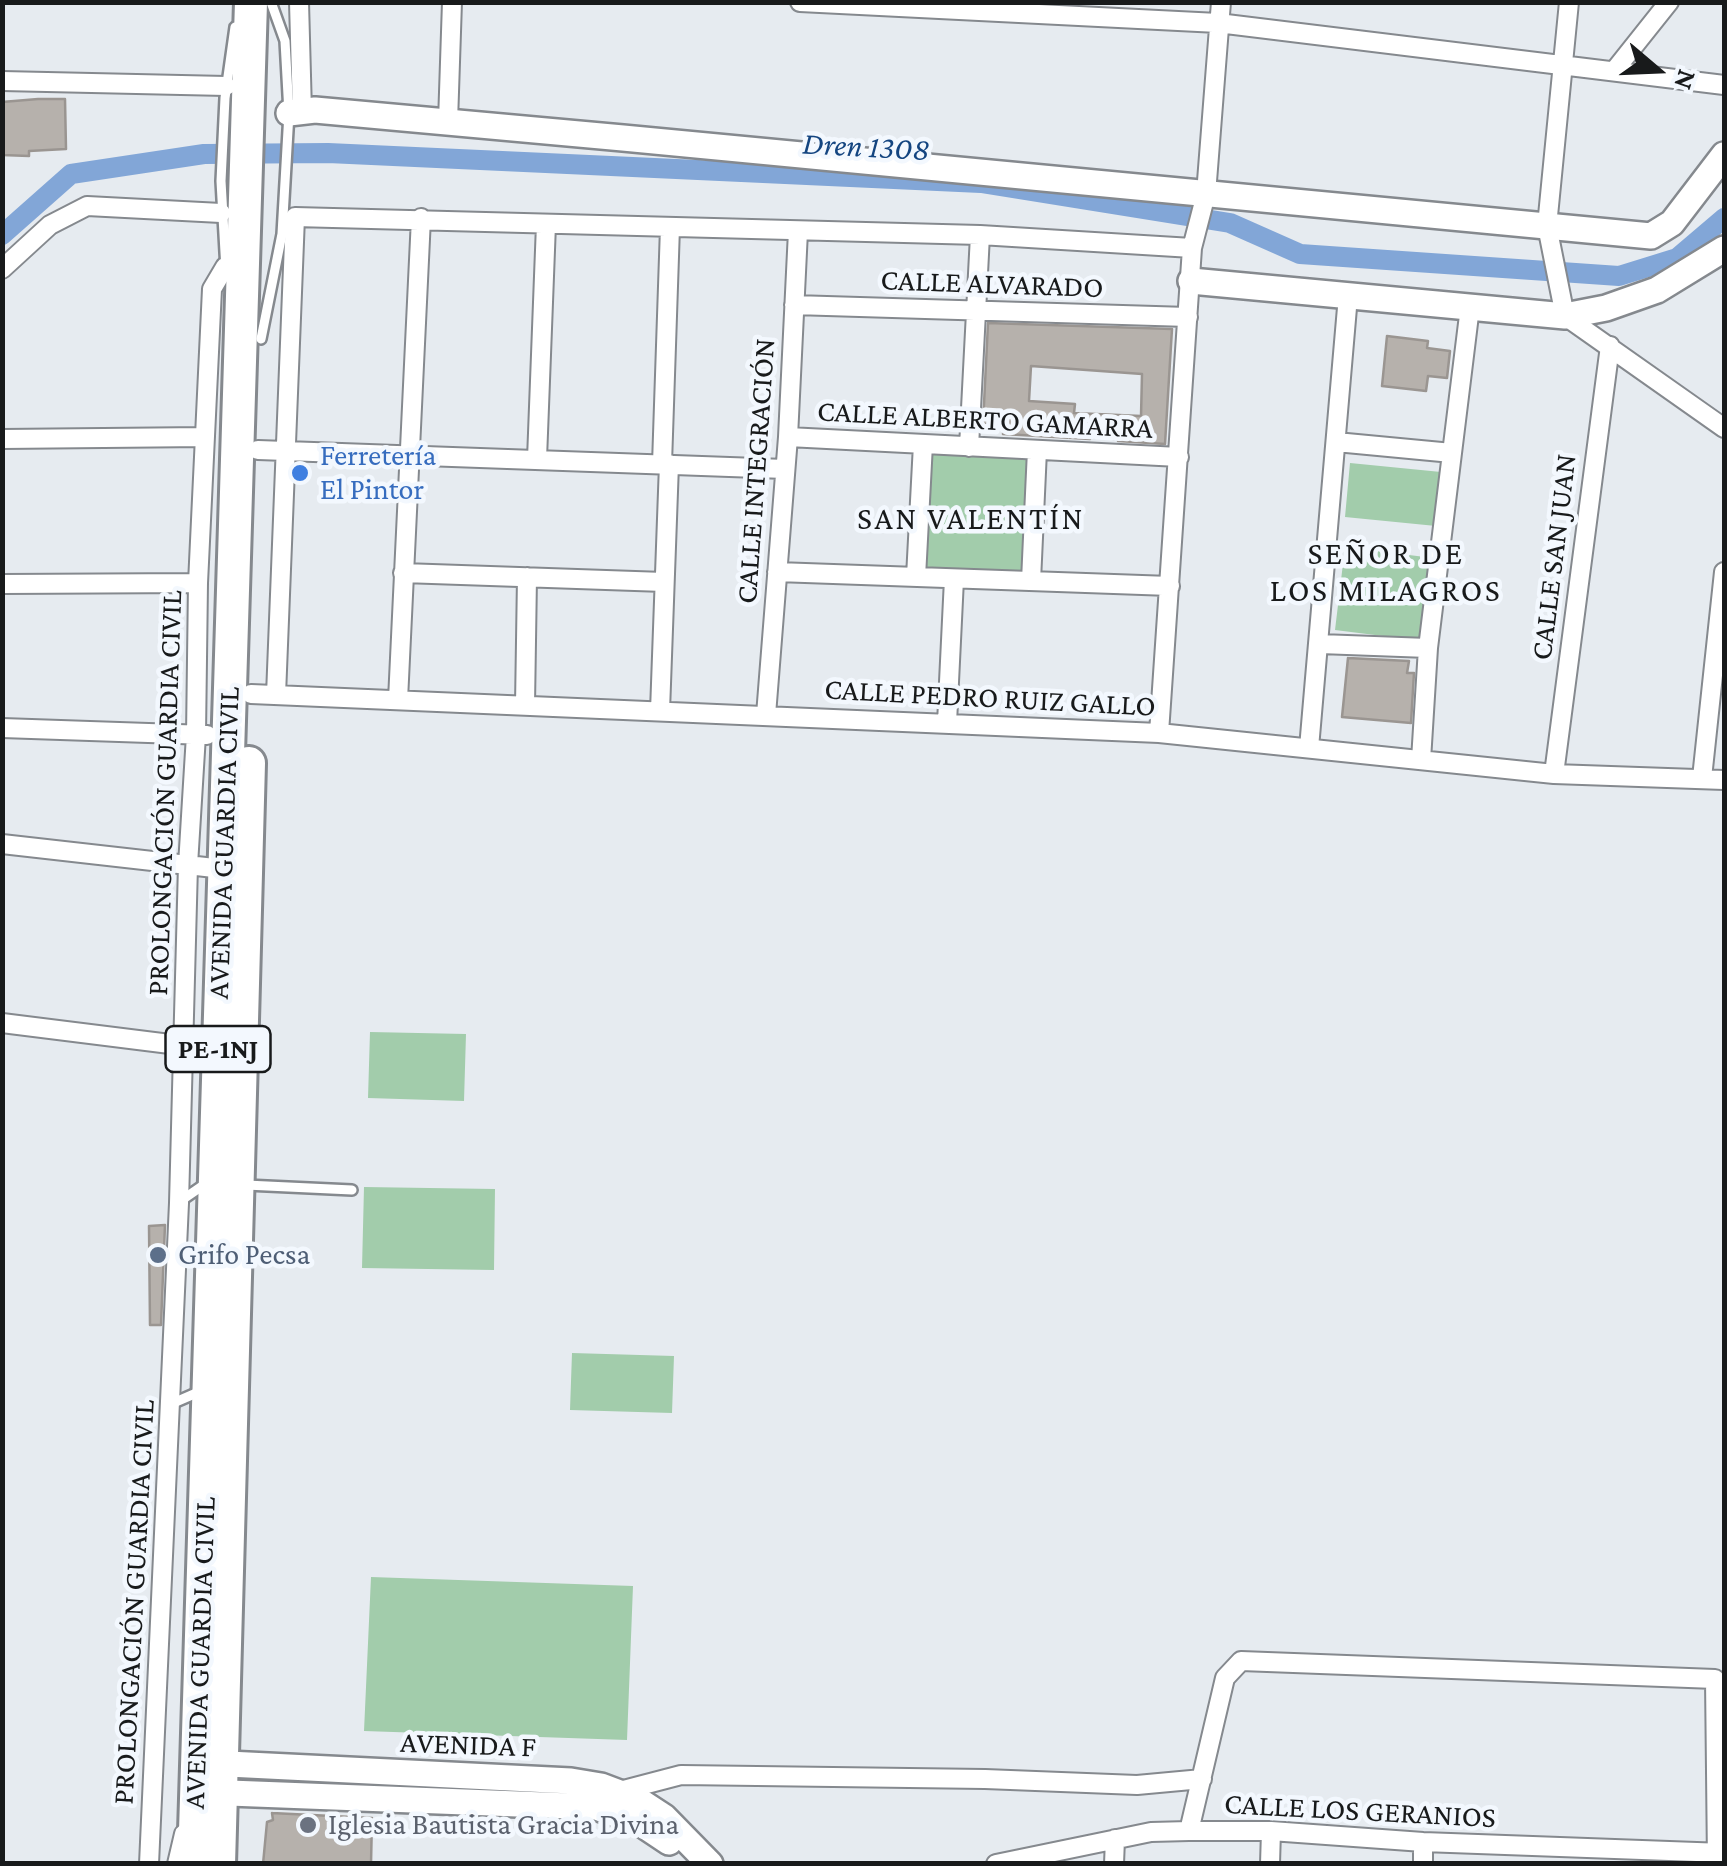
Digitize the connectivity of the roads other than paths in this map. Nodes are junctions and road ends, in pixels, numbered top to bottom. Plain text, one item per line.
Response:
1 (250, 2) edge
2 (271, 2) edge
3 (299, 2) edge
4 (452, 2) edge
5 (800, 2) edge
6 (1220, 2) edge
7 (1569, 2) edge
8 (1669, 2) edge
9 (887, 5) edge
10 (1218, 23) junction
11 (1565, 65) junction
12 (1614, 72) junction
13 (2, 81) edge
14 (1724, 85) edge
15 (226, 86) junction
16 (270, 118) junction
17 (448, 122) junction
18 (1724, 155) edge
19 (1206, 194) junction
20 (247, 203) junction
21 (420, 218) junction
22 (546, 224) junction
23 (1547, 226) junction
24 (670, 227) junction
25 (798, 231) junction
26 (980, 235) junction
27 (1192, 248) junction
28 (1724, 249) edge
29 (225, 268) junction
30 (2, 269) edge
31 (1191, 281) junction
32 (1348, 296) junction
33 (794, 305) junction
34 (1470, 307) junction
35 (976, 311) junction
36 (1565, 316) junction
37 (1188, 318) junction
38 (250, 337) junction
39 (1610, 346) junction
40 (1724, 428) edge
41 (205, 436) junction
42 (788, 438) junction
43 (2, 439) edge
44 (1336, 442) junction
45 (923, 444) junction
46 (970, 446) junction
47 (1037, 450) junction
48 (272, 451) junction
49 (1452, 453) junction
50 (409, 454) junction
51 (1178, 457) junction
52 (538, 459) junction
53 (665, 464) junction
54 (785, 469) junction
55 (404, 572) junction
56 (777, 572) junction
57 (1724, 572) edge
58 (528, 577) junction
59 (916, 577) junction
60 (954, 578) junction
61 (1031, 581) junction
62 (664, 582) junction
63 (198, 583) junction
64 (2, 584) edge
65 (1170, 586) junction
66 (1320, 644) junction
67 (1428, 648) junction
68 (263, 694) junction
69 (398, 700) junction
70 (524, 706) junction
71 (660, 711) junction
72 (766, 716) junction
73 (947, 722) junction
74 (2, 728) edge
75 (1160, 733) junction
76 (212, 735) junction
77 (1309, 748) junction
78 (1422, 760) junction
79 (1554, 774) junction
80 (1702, 778) junction
81 (1724, 780) edge
82 (2, 844) edge
83 (188, 865) junction
84 (223, 869) junction
85 (2, 1023) edge
86 (185, 1046) junction
87 (218, 1050) junction
88 (226, 1181) junction
89 (352, 1190) dead end
90 (179, 1202) junction
91 (208, 1388) junction
92 (171, 1404) junction
93 (1202, 1778) junction
94 (209, 1786) junction
95 (611, 1800) junction
96 (1188, 1831) junction
97 (1271, 1831) junction
98 (1114, 1839) junction
99 (1423, 1842) junction
100 (1719, 1856) edge
101 (149, 1864) edge
102 (176, 1864) edge
103 (194, 1864) edge
104 (219, 1864) edge
105 (231, 1864) edge
106 (690, 1864) edge
107 (710, 1864) edge
108 (996, 1864) edge
109 (1114, 1864) edge
110 (1270, 1864) edge
111 (1423, 1864) edge

1 - 15 lane
1 - 16 highway, AVENIDA GUARDIA CIVIL / PE-1NJ
2 - 16 highway, AVENIDA GUARDIA CIVIL / PE-1NJ
3 - 16 street
4 - 17 street
5 - 9 street
6 - 10 street
7 - 11 street
8 - 12 street
9 - 10 street
10 - 11 street
10 - 19 street
11 - 12 street
11 - 23 street
12 - 14 street
13 - 15 street
15 - 16 lane
16 - 17 street
16 - 20 highway, AVENIDA GUARDIA CIVIL / PE-1NJ
17 - 19 street
18 - 23 street
19 - 23 street
19 - 27 street
20 - 29 lane
20 - 30 street
20 - 38 highway, AVENIDA GUARDIA CIVIL / PE-1NJ
21 - 22 street
21 - 48 street
21 - 50 street
22 - 24 street
22 - 52 street
23 - 36 street
24 - 25 street
24 - 53 street
25 - 26 street
25 - 33 street, CALLE INTEGRACIÓN
26 - 27 street
26 - 35 street
27 - 31 street
28 - 36 street
29 - 38 lane
29 - 41 street, PROLONGACIÓN GUARDIA CIVIL
31 - 32 street
31 - 37 street
32 - 34 street
32 - 44 street
33 - 35 street, CALLE ALVARADO
33 - 42 street, CALLE INTEGRACIÓN
34 - 36 street
34 - 49 street
35 - 37 street, CALLE ALVARADO
35 - 46 street
36 - 39 street
37 - 51 street
38 - 48 highway, AVENIDA GUARDIA CIVIL / PE-1NJ
38 - 76 highway, AVENIDA GUARDIA CIVIL / PE-1NJ
39 - 40 street
39 - 79 street, CALLE SAN JUAN
41 - 43 street
41 - 63 street, PROLONGACIÓN GUARDIA CIVIL
42 - 45 street, CALLE ALBERTO GAMARRA
42 - 54 street, CALLE INTEGRACIÓN
44 - 49 street
44 - 66 street
45 - 46 street, CALLE ALBERTO GAMARRA
45 - 59 street
46 - 47 street, CALLE ALBERTO GAMARRA
47 - 51 street, CALLE ALBERTO GAMARRA
47 - 61 street
48 - 50 street
48 - 68 highway, AVENIDA GUARDIA CIVIL / PE-1NJ
49 - 67 street
50 - 52 street
50 - 55 street
51 - 65 street
52 - 53 street
53 - 54 street
53 - 62 street
54 - 56 street, CALLE INTEGRACIÓN
55 - 58 street
55 - 69 street
56 - 59 street
56 - 72 street, CALLE INTEGRACIÓN
57 - 80 street
58 - 62 street
58 - 70 street
59 - 60 street
60 - 61 street
60 - 73 street
61 - 65 street
62 - 71 street
63 - 64 street
63 - 76 street, PROLONGACIÓN GUARDIA CIVIL
65 - 75 street
66 - 67 street
66 - 77 street
67 - 78 street
68 - 69 street, CALLE PEDRO RUIZ GALLO
68 - 88 highway, AVENIDA GUARDIA CIVIL / PE-1NJ
69 - 70 street, CALLE PEDRO RUIZ GALLO
70 - 71 street, CALLE PEDRO RUIZ GALLO
71 - 72 street, CALLE PEDRO RUIZ GALLO
72 - 73 street, CALLE PEDRO RUIZ GALLO
73 - 75 street, CALLE PEDRO RUIZ GALLO
74 - 76 street
75 - 77 street, CALLE PEDRO RUIZ GALLO
76 - 83 street, PROLONGACIÓN GUARDIA CIVIL
76 - 84 highway, AVENIDA GUARDIA CIVIL / PE-1NJ
77 - 78 street, CALLE PEDRO RUIZ GALLO
78 - 79 street, CALLE PEDRO RUIZ GALLO
79 - 80 street, CALLE PEDRO RUIZ GALLO
80 - 81 street, CALLE PEDRO RUIZ GALLO
82 - 83 street
83 - 84 street
83 - 86 street, PROLONGACIÓN GUARDIA CIVIL
84 - 87 highway, AVENIDA GUARDIA CIVIL / PE-1NJ
85 - 86 street
86 - 87 street
86 - 90 street, PROLONGACIÓN GUARDIA CIVIL
87 - 88 highway, AVENIDA GUARDIA CIVIL / PE-1NJ
88 - 89 lane
88 - 90 lane
88 - 91 highway, AVENIDA GUARDIA CIVIL / PE-1NJ
88 - 94 highway, AVENIDA GUARDIA CIVIL / PE-1NJ
90 - 92 street, PROLONGACIÓN GUARDIA CIVIL
91 - 92 lane
91 - 94 highway, AVENIDA GUARDIA CIVIL / PE-1NJ
92 - 101 street, PROLONGACIÓN GUARDIA CIVIL
93 - 95 street
93 - 96 street
93 - 100 street
94 - 95 street, AVENIDA F
94 - 102 street
94 - 103 highway, AVENIDA GUARDIA CIVIL / PE-1NJ
94 - 104 highway, AVENIDA GUARDIA CIVIL / PE-1NJ
94 - 105 street
95 - 106 street, AVENIDA F
95 - 107 street, AVENIDA F
96 - 97 street, CALLE LOS GERANIOS
96 - 98 street, CALLE LOS GERANIOS
97 - 99 street, CALLE LOS GERANIOS
97 - 110 street
98 - 108 street, CALLE LOS GERANIOS
98 - 109 street
99 - 100 street, CALLE LOS GERANIOS
99 - 111 street

